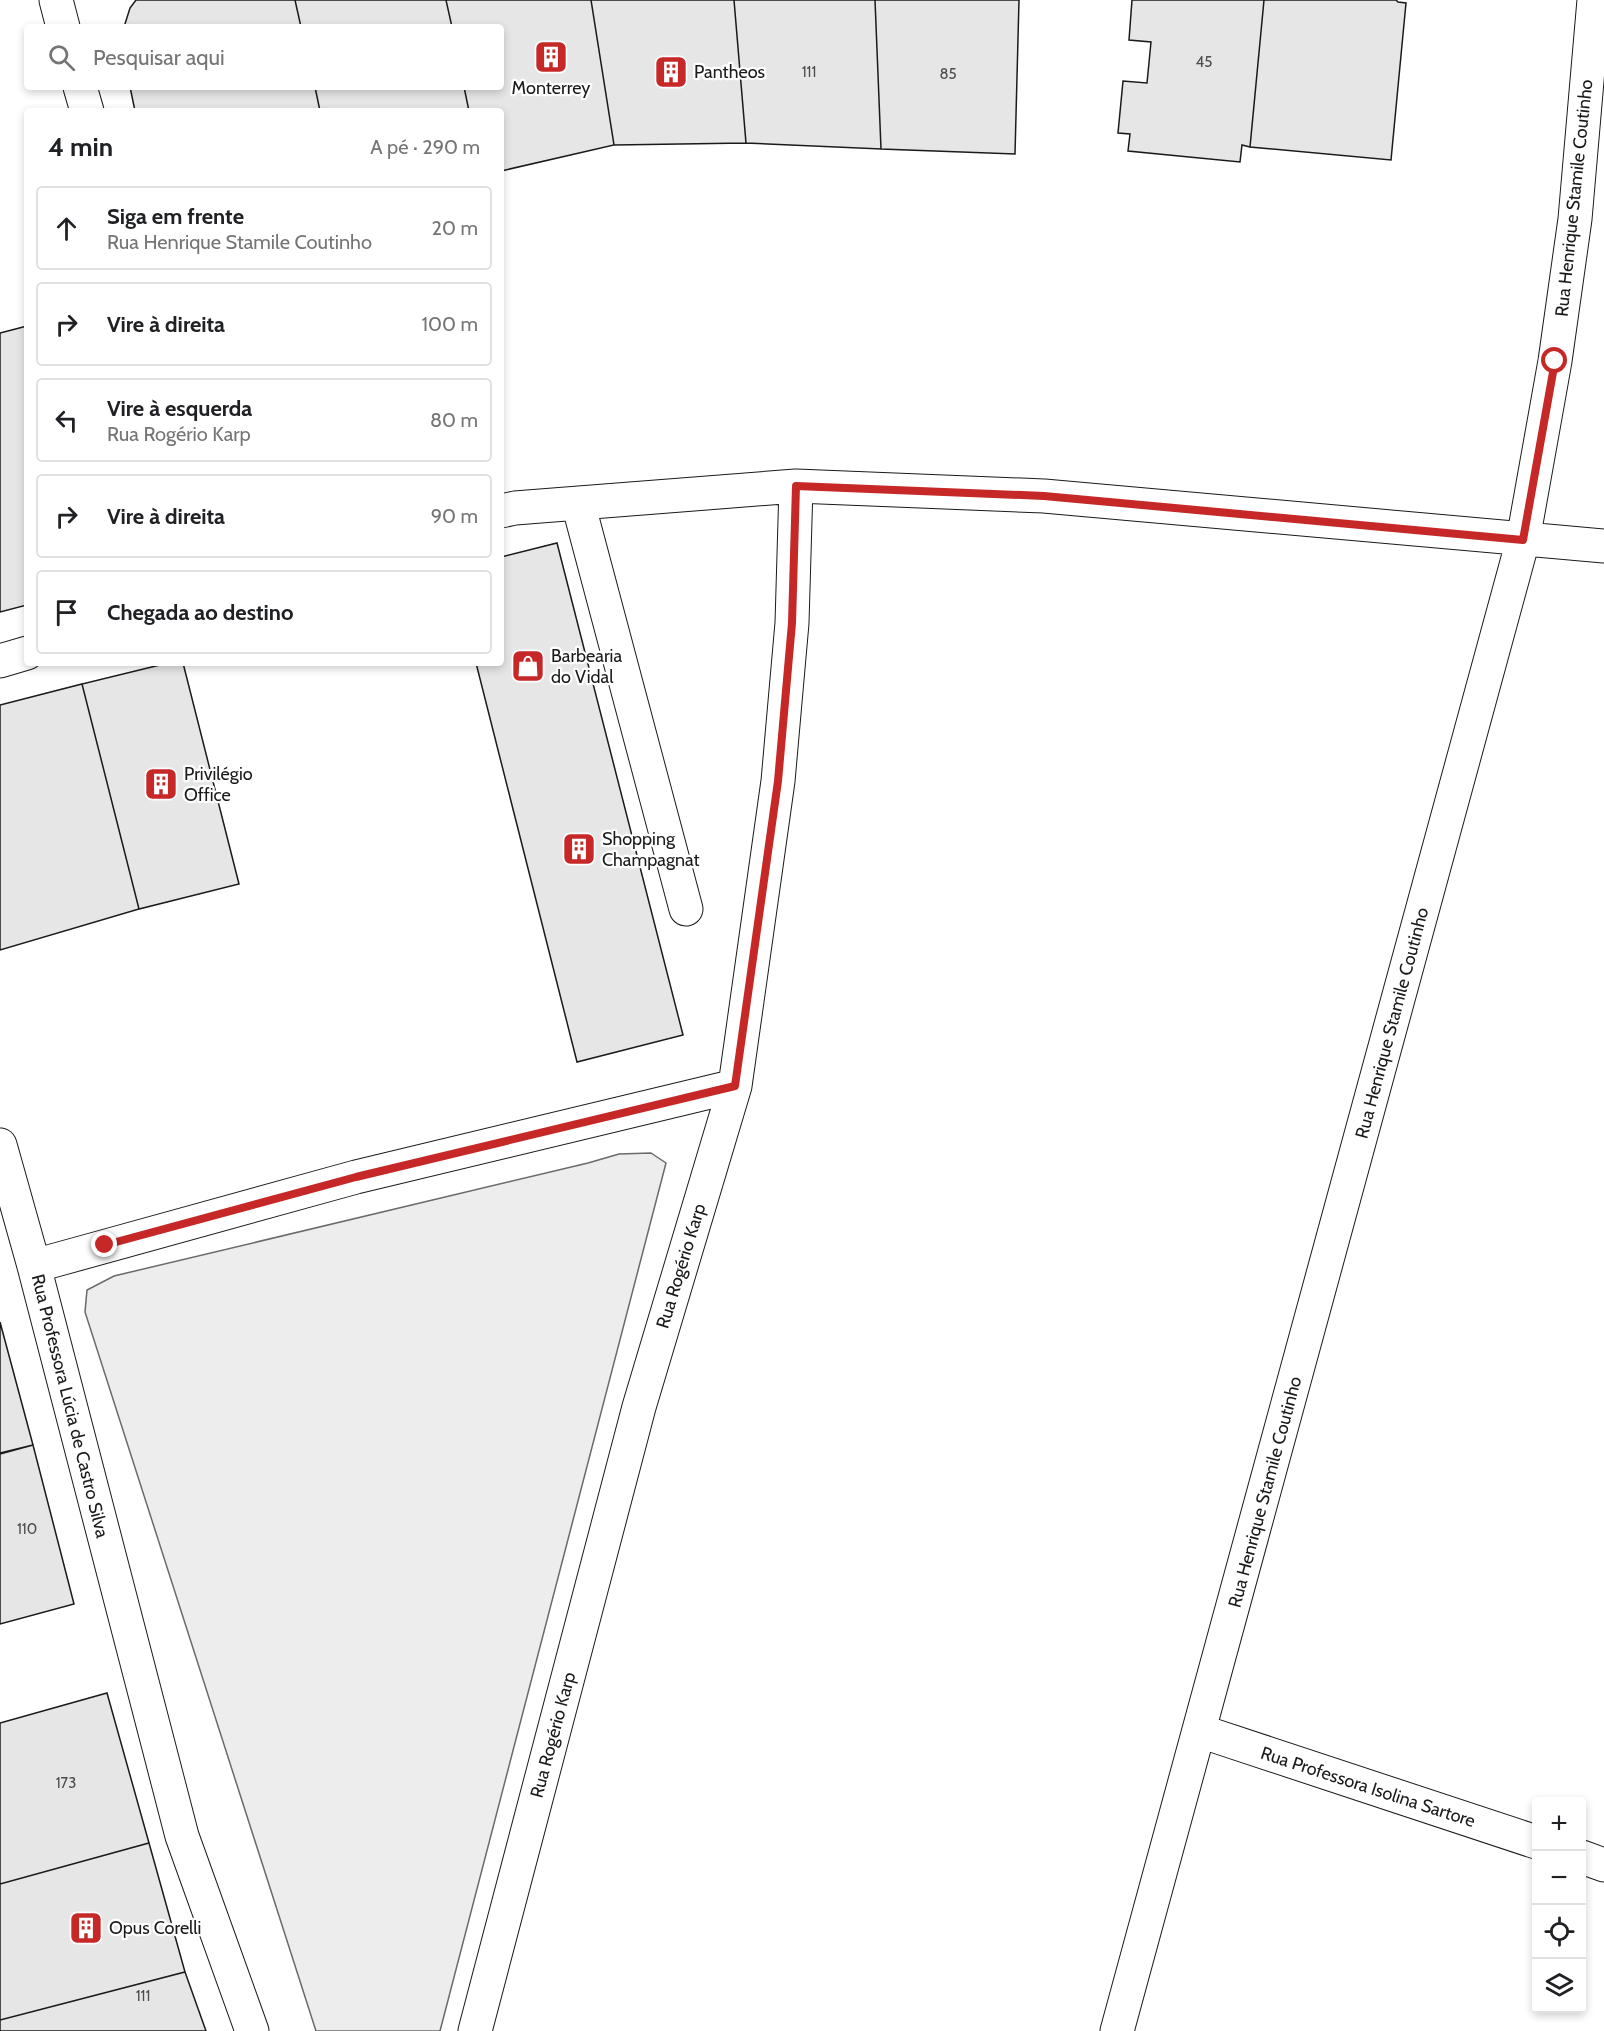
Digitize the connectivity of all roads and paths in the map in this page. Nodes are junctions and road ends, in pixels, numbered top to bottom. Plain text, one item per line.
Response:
1 (56, 0) edge
2 (1594, 0) edge
3 (62, 24) edge
4 (81, 90) edge
5 (86, 108) edge
6 (796, 486) junction
7 (578, 503) junction
8 (504, 510) edge
9 (1523, 540) junction
10 (1604, 546) edge
11 (24, 654) edge
12 (0, 661) edge
13 (686, 909) dead end
14 (735, 1086) junction
15 (0, 1145) edge
16 (34, 1266) junction
17 (1200, 1731) junction
18 (1532, 1841) edge
19 (1586, 1859) edge
20 (1604, 1865) edge
21 (252, 2031) edge
22 (475, 2031) edge
23 (1117, 2031) edge

1 - 3 street
2 - 9 street, Rua Henrique Stamile Coutinho
4 - 5 street
6 - 7 street
6 - 9 street
6 - 14 street, Rua Rogério Karp
7 - 8 street
7 - 13 street
9 - 10 street
9 - 17 street, Rua Henrique Stamile Coutinho
11 - 12 street
14 - 16 street, Rua Professora Lúcia de Castro Silva
14 - 22 street, Rua Rogério Karp
15 - 16 street
16 - 21 street, Rua Professora Lúcia de Castro Silva
17 - 18 street, Rua Professora Isolina Sartore
17 - 23 street, Rua Henrique Stamile Coutinho
19 - 20 street

